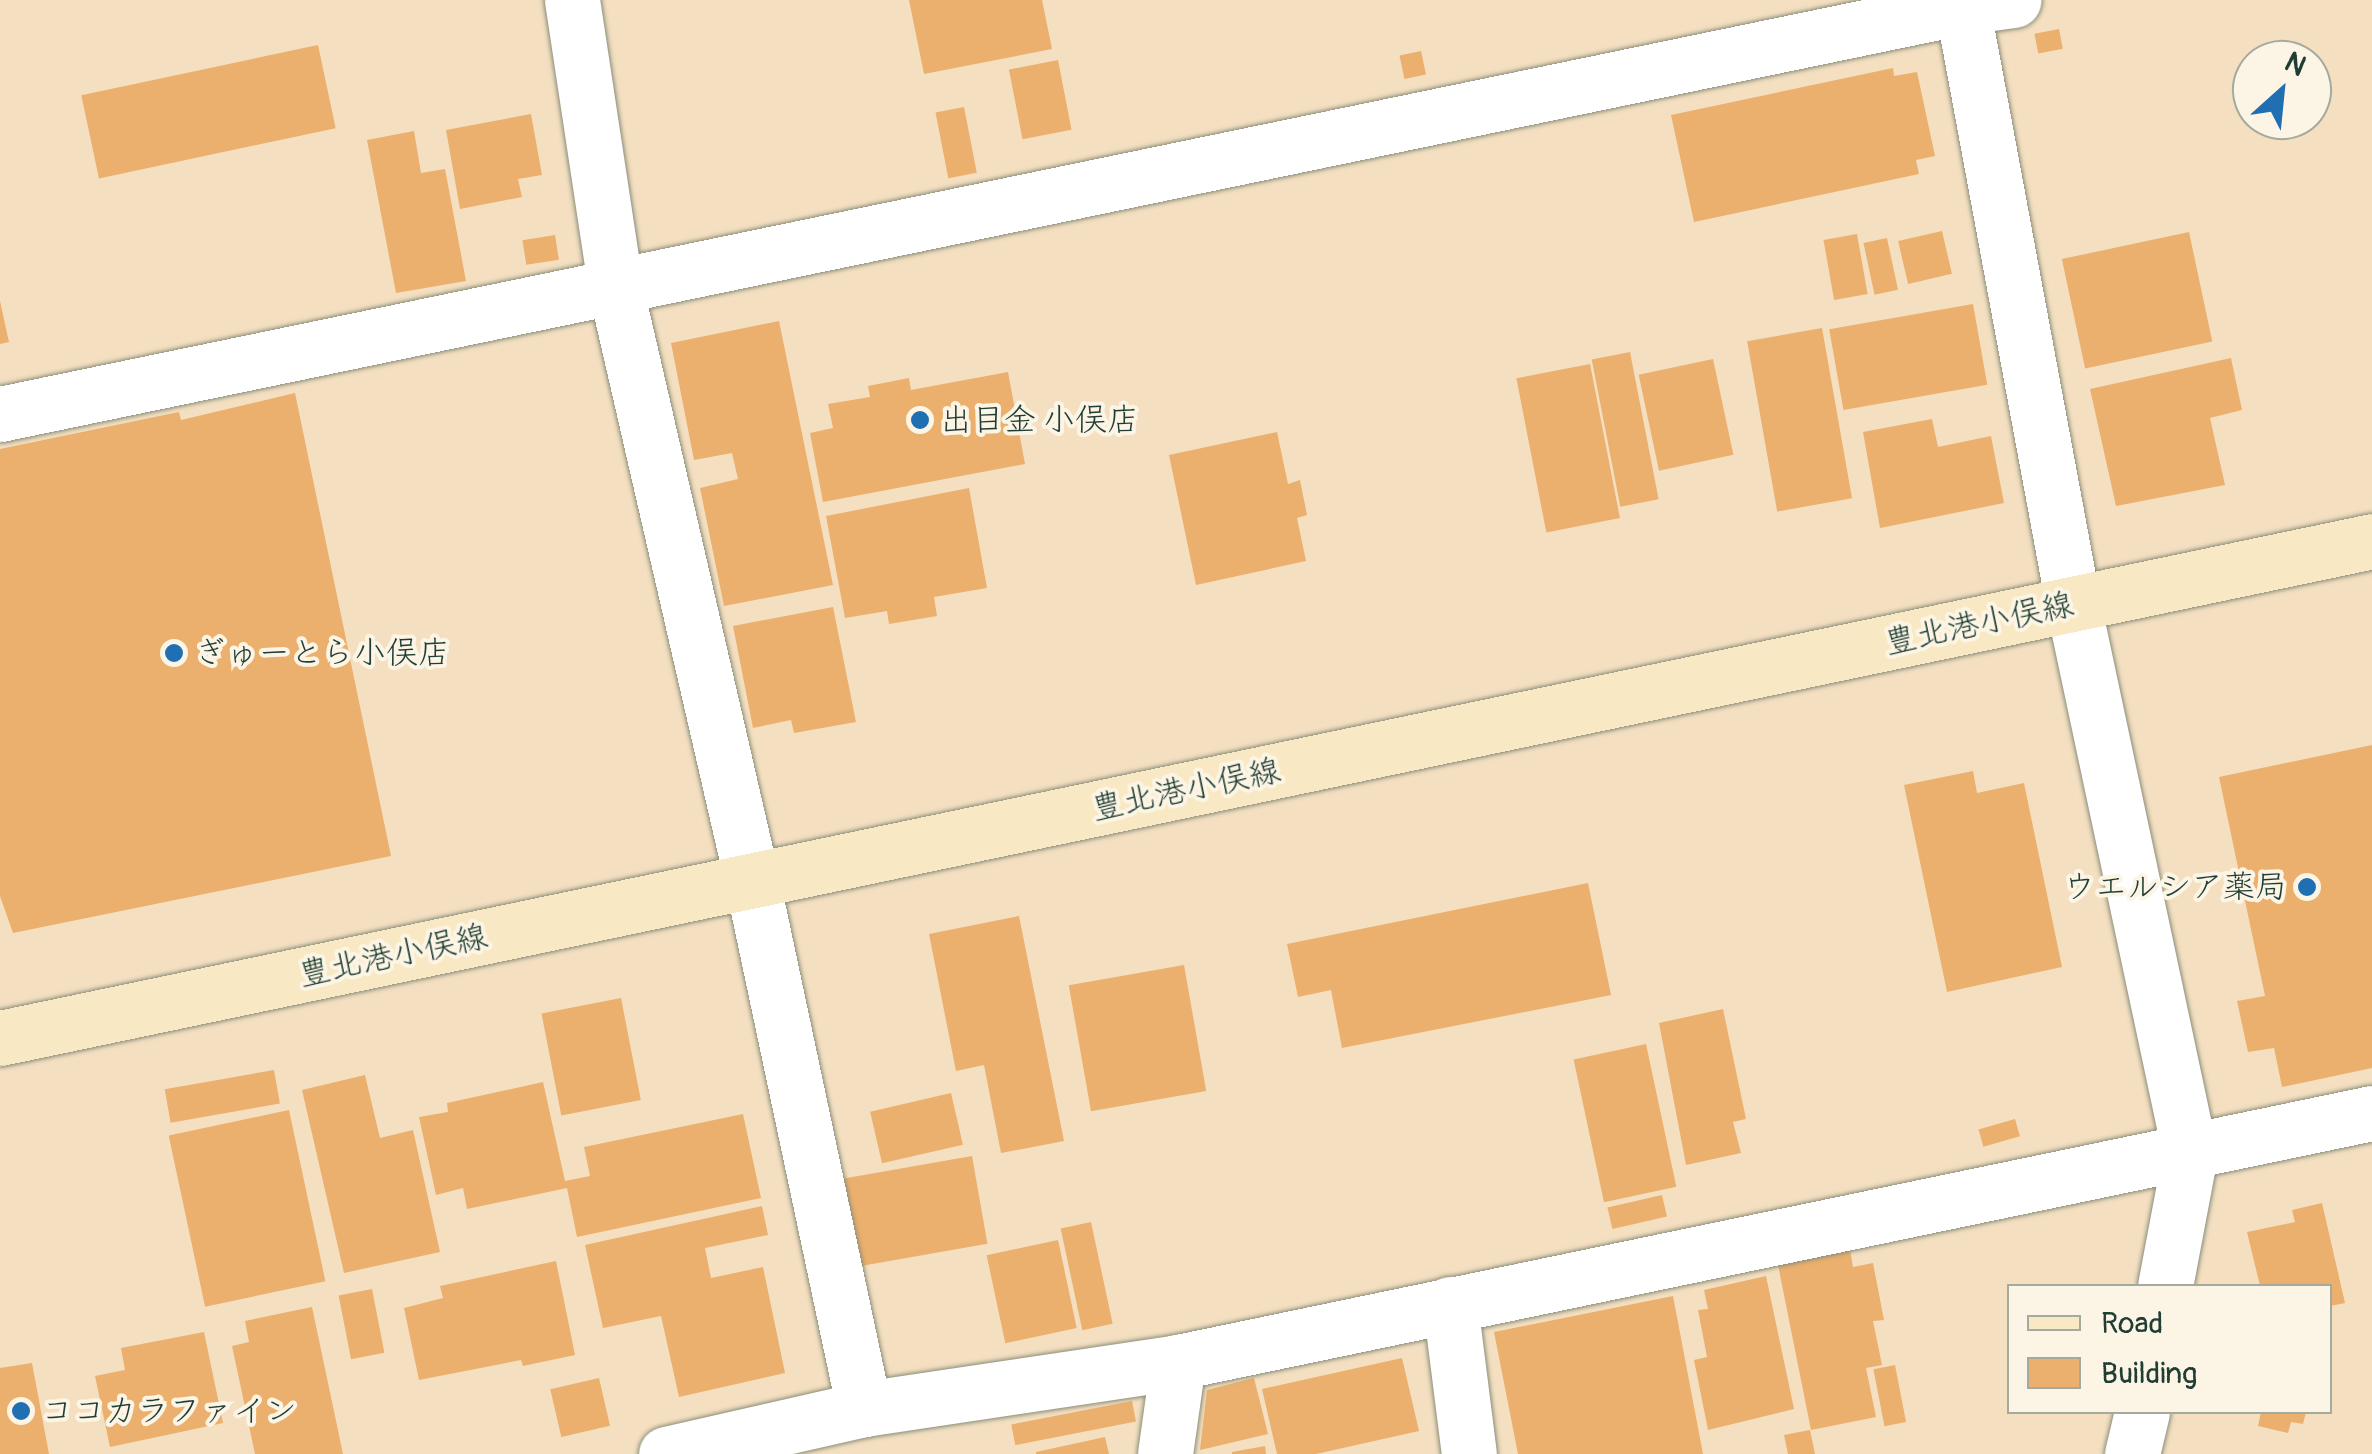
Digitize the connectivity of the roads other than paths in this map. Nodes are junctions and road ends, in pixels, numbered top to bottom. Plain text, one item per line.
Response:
1 (572, 0) edge
2 (1979, 2) edge
3 (615, 286) junction
4 (0, 414) edge
5 (2372, 541) edge
6 (2073, 604) junction
7 (752, 881) junction
8 (0, 1038) edge
9 (2372, 1113) edge
10 (2190, 1154) junction
11 (2166, 1284) edge
12 (1450, 1304) junction
13 (1178, 1362) junction
14 (864, 1409) junction
15 (2142, 1414) edge
16 (666, 1454) edge
17 (1165, 1454) edge
18 (1469, 1454) edge
19 (2132, 1454) edge

1 - 3 street
2 - 3 street
2 - 6 street
3 - 4 street
3 - 7 street
5 - 6 main road, 豊北港小俣線
6 - 7 main road, 豊北港小俣線
6 - 10 street
7 - 8 main road, 豊北港小俣線
7 - 14 street
9 - 10 street
10 - 11 street
10 - 12 street
12 - 13 street
12 - 18 street
13 - 14 street
13 - 17 street
14 - 16 street
15 - 19 street

